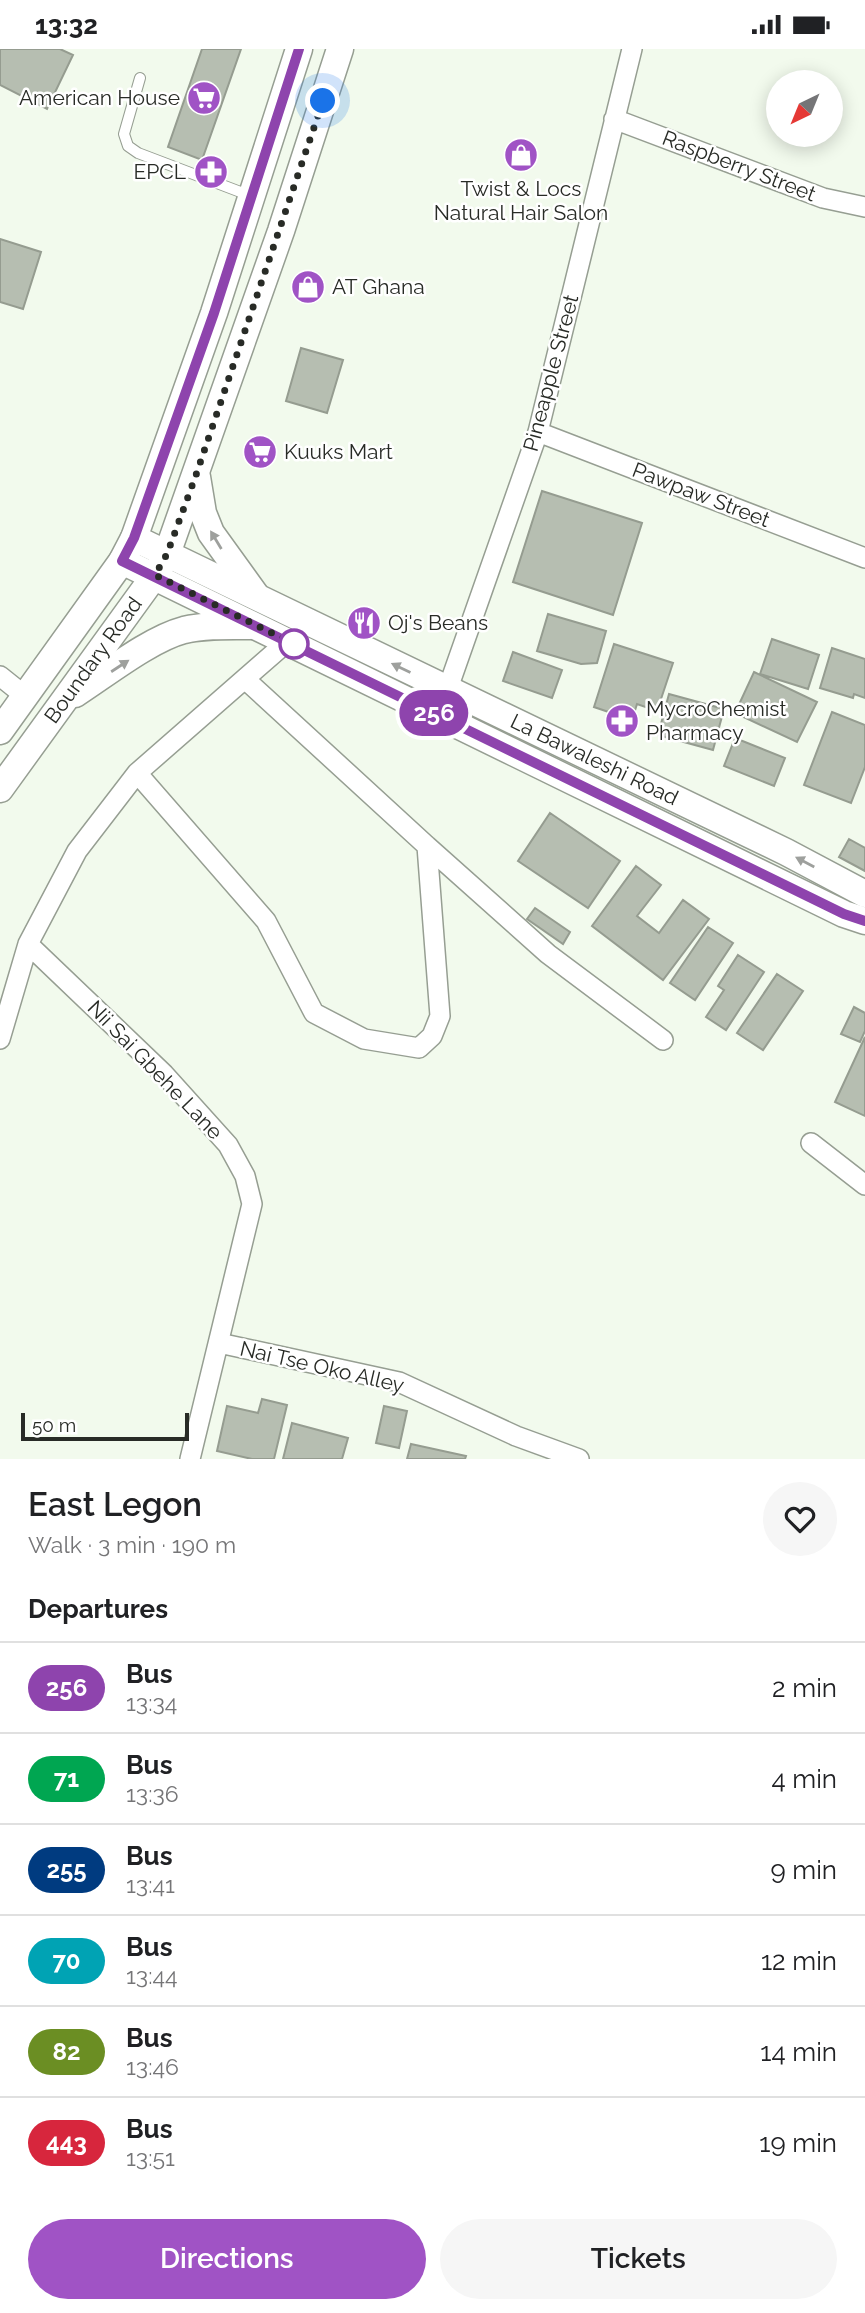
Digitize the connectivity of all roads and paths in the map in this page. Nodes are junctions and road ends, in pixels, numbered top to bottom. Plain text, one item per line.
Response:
1 (299, 49) edge
2 (340, 49) edge
3 (632, 49) edge
4 (140, 78) dead end
5 (614, 119) junction
6 (252, 196) junction
7 (865, 207) edge
8 (538, 432) junction
9 (196, 475) junction
10 (128, 549) junction
11 (865, 558) edge
12 (161, 565) junction
13 (256, 595) junction
14 (254, 626) junction
15 (288, 641) junction
16 (0, 676) edge
17 (246, 680) junction
18 (447, 691) junction
19 (25, 697) junction
20 (62, 702) junction
21 (0, 731) edge
22 (136, 773) junction
23 (0, 789) edge
24 (427, 846) junction
25 (865, 894) edge
26 (865, 921) edge
27 (29, 944) junction
28 (4, 1010) edge
29 (0, 1039) edge
30 (663, 1040) dead end
31 (810, 1143) dead end
32 (865, 1185) edge
33 (219, 1343) junction
34 (190, 1459) edge
35 (579, 1459) edge

1 - 6 main road, Boundary Road
2 - 9 main road, Boundary Road
3 - 5 street, Pineapple Street
4 - 6 lane
5 - 7 street, Raspberry Street
5 - 8 street, Pineapple Street
6 - 10 main road, Boundary Road
8 - 11 street, Pawpaw Street
8 - 18 street, Pineapple Street
9 - 12 main road, Boundary Road
13 -> 9 main road
10 - 12 main road, La Bawaleshi Road
10 - 19 main road, Boundary Road
12 - 13 main road, La Bawaleshi Road
12 - 14 main road, La Bawaleshi Road
12 - 20 main road, Boundary Road
18 -> 13 main road, La Bawaleshi Road
14 - 15 main road, La Bawaleshi Road
20 -> 14 main road
15 - 17 street
15 - 26 main road, La Bawaleshi Road
16 - 19 street
17 - 22 street
17 - 24 street
25 -> 18 main road, La Bawaleshi Road
19 - 21 main road, Boundary Road
20 - 23 main road, Boundary Road
22 - 24 street
22 - 27 street
24 - 30 street
27 - 28 street
27 - 33 street, Nii Sai Gbehe Lane
28 - 29 street
31 - 32 street
33 - 34 street, Nii Sai Gbehe Lane
33 - 35 street, Nai Tse Oko Alley

